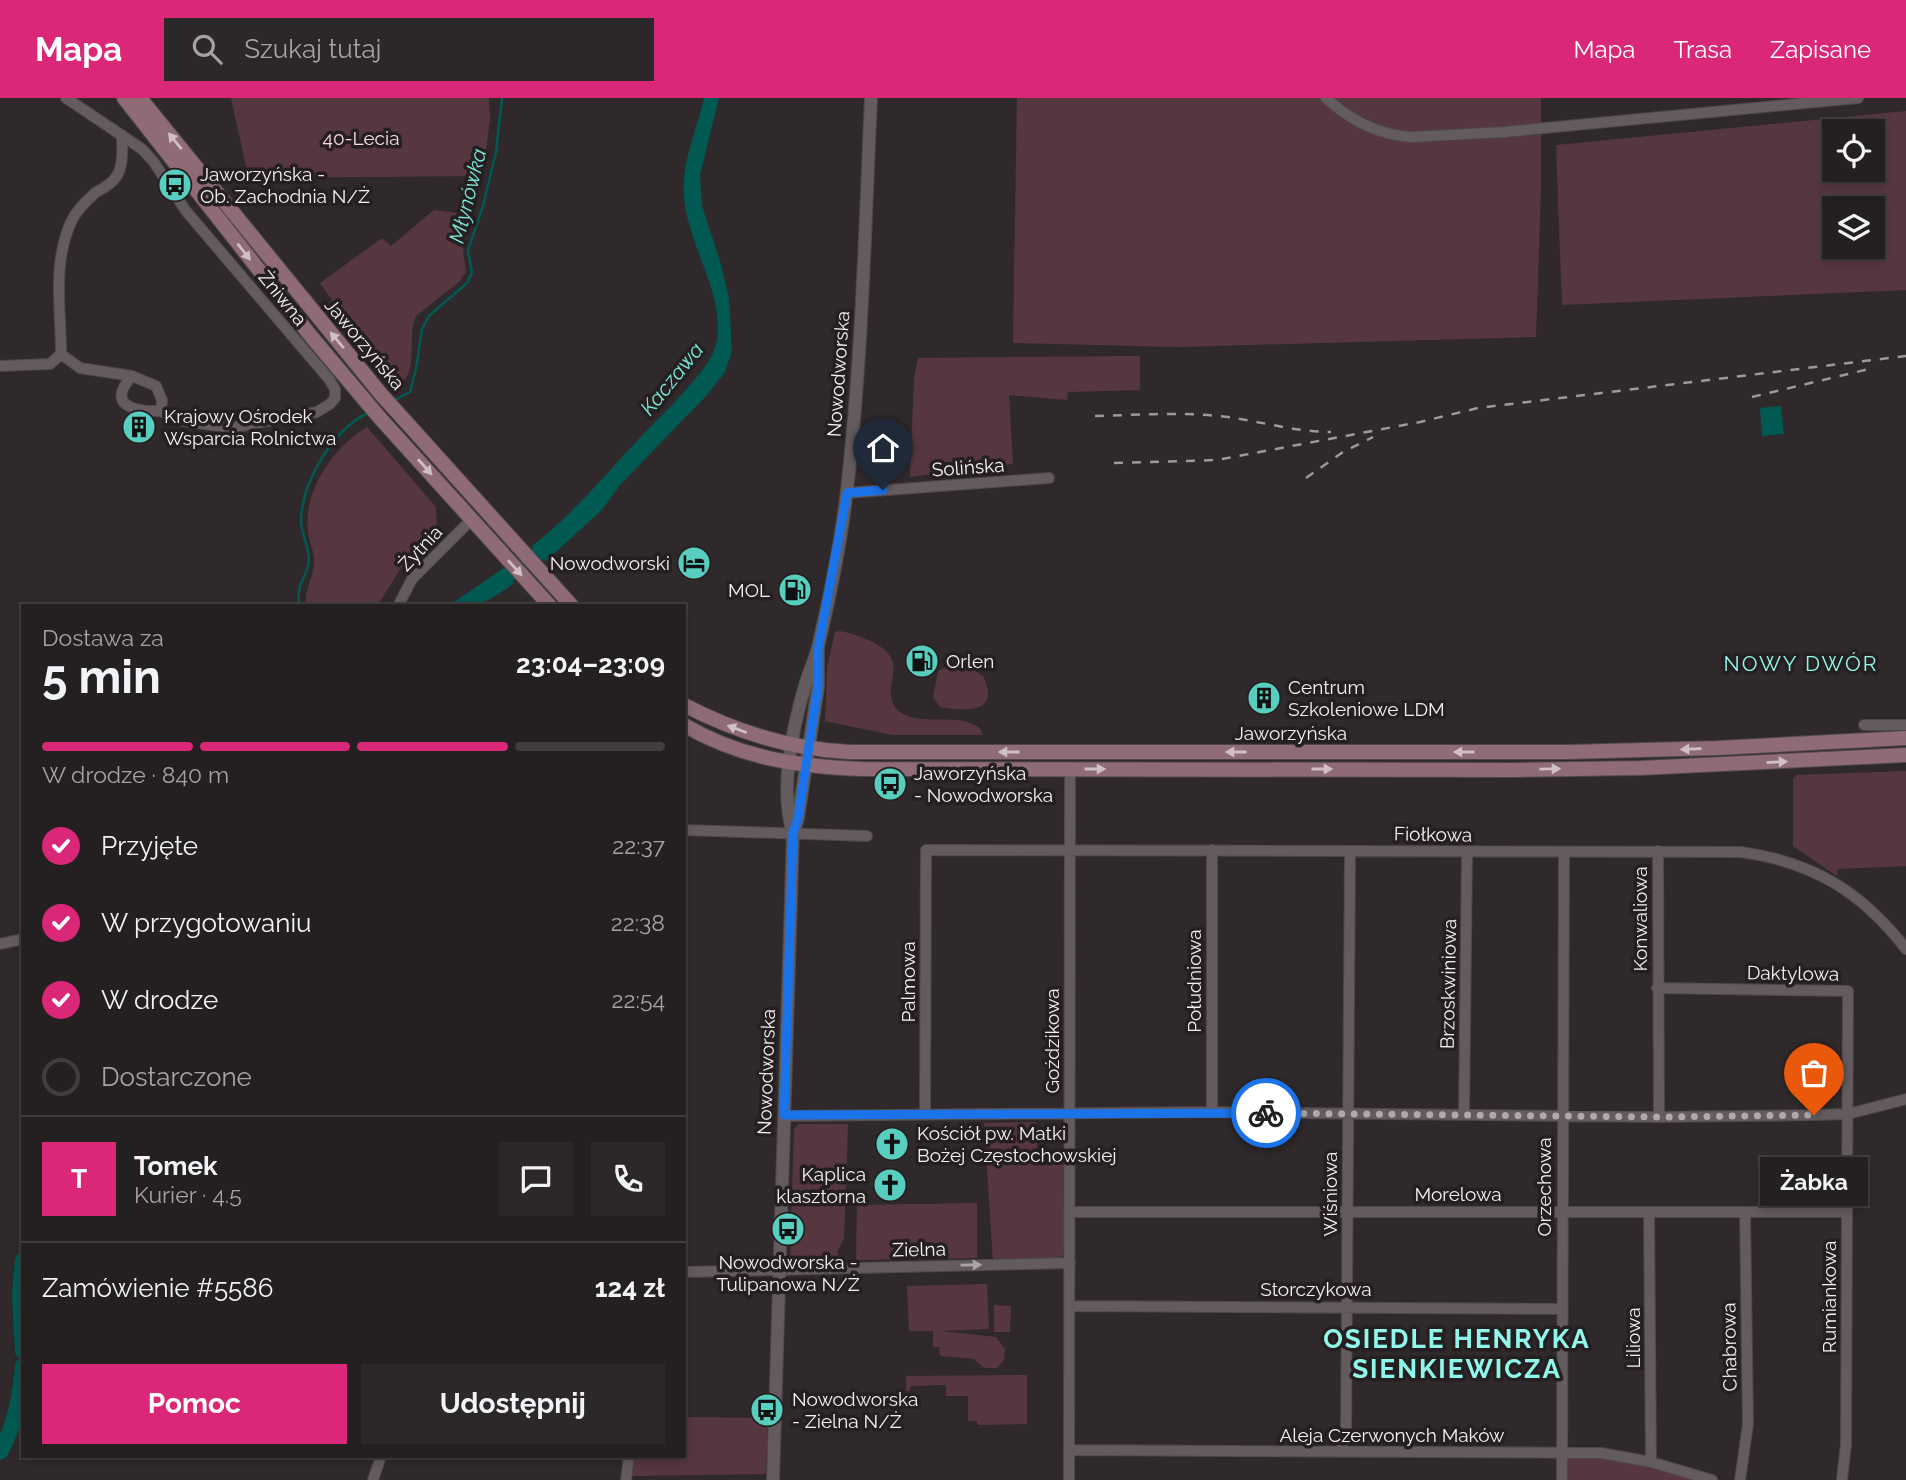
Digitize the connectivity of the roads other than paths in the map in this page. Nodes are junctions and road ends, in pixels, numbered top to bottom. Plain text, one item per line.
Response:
1 (124, 98) edge
2 (140, 98) edge
3 (871, 98) edge
4 (1326, 98) edge
5 (1858, 98) edge
6 (69, 99) edge
7 (122, 135) junction
8 (61, 355) junction
9 (0, 366) edge
10 (132, 376) junction
11 (161, 411) junction
12 (1049, 478) dead end
13 (847, 493) junction
14 (472, 519) junction
15 (399, 604) edge
16 (548, 604) edge
17 (570, 604) edge
18 (818, 649) junction
19 (686, 706) edge
20 (1864, 725) dead end
21 (1906, 725) edge
22 (686, 726) edge
23 (1906, 738) edge
24 (793, 746) junction
25 (810, 749) junction
26 (1906, 755) edge
27 (789, 764) junction
28 (806, 766) junction
29 (1070, 769) junction
30 (686, 830) edge
31 (793, 833) junction
32 (867, 836) dead end
33 (926, 850) joint
34 (1212, 850) junction
35 (1350, 851) junction
36 (1658, 851) junction
37 (1071, 852) junction
38 (1466, 852) junction
39 (1564, 852) junction
40 (21, 939) edge
41 (0, 944) edge
42 (1906, 949) edge
43 (1657, 988) junction
44 (1906, 1099) edge
45 (1212, 1112) junction
46 (1069, 1113) junction
47 (925, 1114) junction
48 (1348, 1114) junction
49 (1848, 1114) junction
50 (784, 1115) junction
51 (1464, 1115) junction
52 (1561, 1116) junction
53 (1660, 1117) junction
54 (1347, 1211) junction
55 (1070, 1212) junction
56 (1562, 1212) junction
57 (1745, 1212) junction
58 (1846, 1212) junction
59 (1649, 1213) junction
60 (1070, 1263) junction
61 (781, 1270) junction
62 (686, 1272) edge
63 (1069, 1306) junction
64 (1348, 1306) junction
65 (1562, 1308) junction
66 (1069, 1450) junction
67 (1340, 1452) junction
68 (1562, 1453) junction
69 (380, 1458) edge
70 (629, 1458) edge
71 (1651, 1462) junction
72 (373, 1480) edge
73 (626, 1480) edge
74 (773, 1480) edge
75 (1069, 1480) edge
76 (1562, 1480) edge
77 (1712, 1480) edge
78 (1740, 1480) edge
79 (1842, 1480) edge

1 -> 14 main road, Jaworzyńska
17 -> 2 main road, Jaworzyńska
3 - 13 street, Nowodworska
4 - 5 street
6 - 7 street, Żniwna
7 - 8 street
7 - 11 street, Żniwna
8 - 9 street
8 - 10 street
10 - 11 street
10 - 11 street, Żniwna
12 - 13 street, Solińska
13 - 18 street, Nowodworska
14 - 15 street, Żytnia
14 -> 16 main road, Jaworzyńska
18 - 24 street, Nowodworska
18 - 25 street, Nowodworska
24 -> 19 main road, Jaworzyńska
20 - 21 street
22 - 27 main road, Jaworzyńska
23 -> 25 main road, Jaworzyńska
24 - 25 main road, Jaworzyńska
24 - 27 street, Nowodworska
25 - 28 street, Nowodworska
29 -> 26 main road, Jaworzyńska
27 - 28 main road, Jaworzyńska
27 - 31 street, Nowodworska
28 - 29 main road, Jaworzyńska
28 - 31 street, Nowodworska
29 - 37 street, Goździkowa
30 - 31 street
31 - 32 street
31 - 50 street, Nowodworska
33 - 37 street, Fiołkowa
33 - 47 street, Palmowa
34 - 35 street, Fiołkowa
34 - 37 street, Fiołkowa
34 - 45 street, Południowa
35 - 38 street, Fiołkowa
35 - 48 street, Wiśniowa
36 - 39 street, Fiołkowa
36 - 42 street, Fiołkowa
36 - 43 street, Konwaliowa
37 - 46 street, Goździkowa
38 - 39 street, Fiołkowa
38 - 51 street, Brzoskwiniowa
39 - 52 street, Orzechowa
40 - 41 street
43 - 49 street, Daktylowa
43 - 53 street, Konwaliowa
44 - 49 street
45 - 46 street
45 - 48 street
46 - 47 street
46 - 55 street, Goździkowa
47 - 50 street
48 - 51 street
48 - 54 street, Wiśniowa
49 - 53 street
49 - 58 street, Rumiankowa
50 - 61 street, Nowodworska
51 - 52 street
52 - 53 street
52 - 56 street, Orzechowa
54 - 55 street, Morelowa
54 - 56 street, Morelowa
54 - 64 street, Wiśniowa
55 - 60 street, Goździkowa
56 - 59 street, Morelowa
56 - 65 street, Orzechowa
57 - 58 street, Morelowa
57 - 59 street, Morelowa
57 - 78 street, Chabrowa
58 - 79 street, Rumiankowa
59 - 71 street, Liliowa
61 -> 60 street, Zielna
60 - 63 street, Goździkowa
61 - 62 street, Zielna
61 - 74 street, Nowodworska
63 - 64 street, Storczykowa
63 - 66 street, Goździkowa
64 - 65 street, Storczykowa
64 - 67 street, Wiśniowa
65 - 68 street, Orzechowa
66 - 67 street, Aleja Czerwonych Maków
66 - 75 street, Goździkowa
67 - 68 street, Aleja Czerwonych Maków
68 - 71 street, Aleja Czerwonych Maków
68 - 76 street, Orzechowa
69 - 72 street
70 - 73 street
71 - 77 street, Aleja Czerwonych Maków

